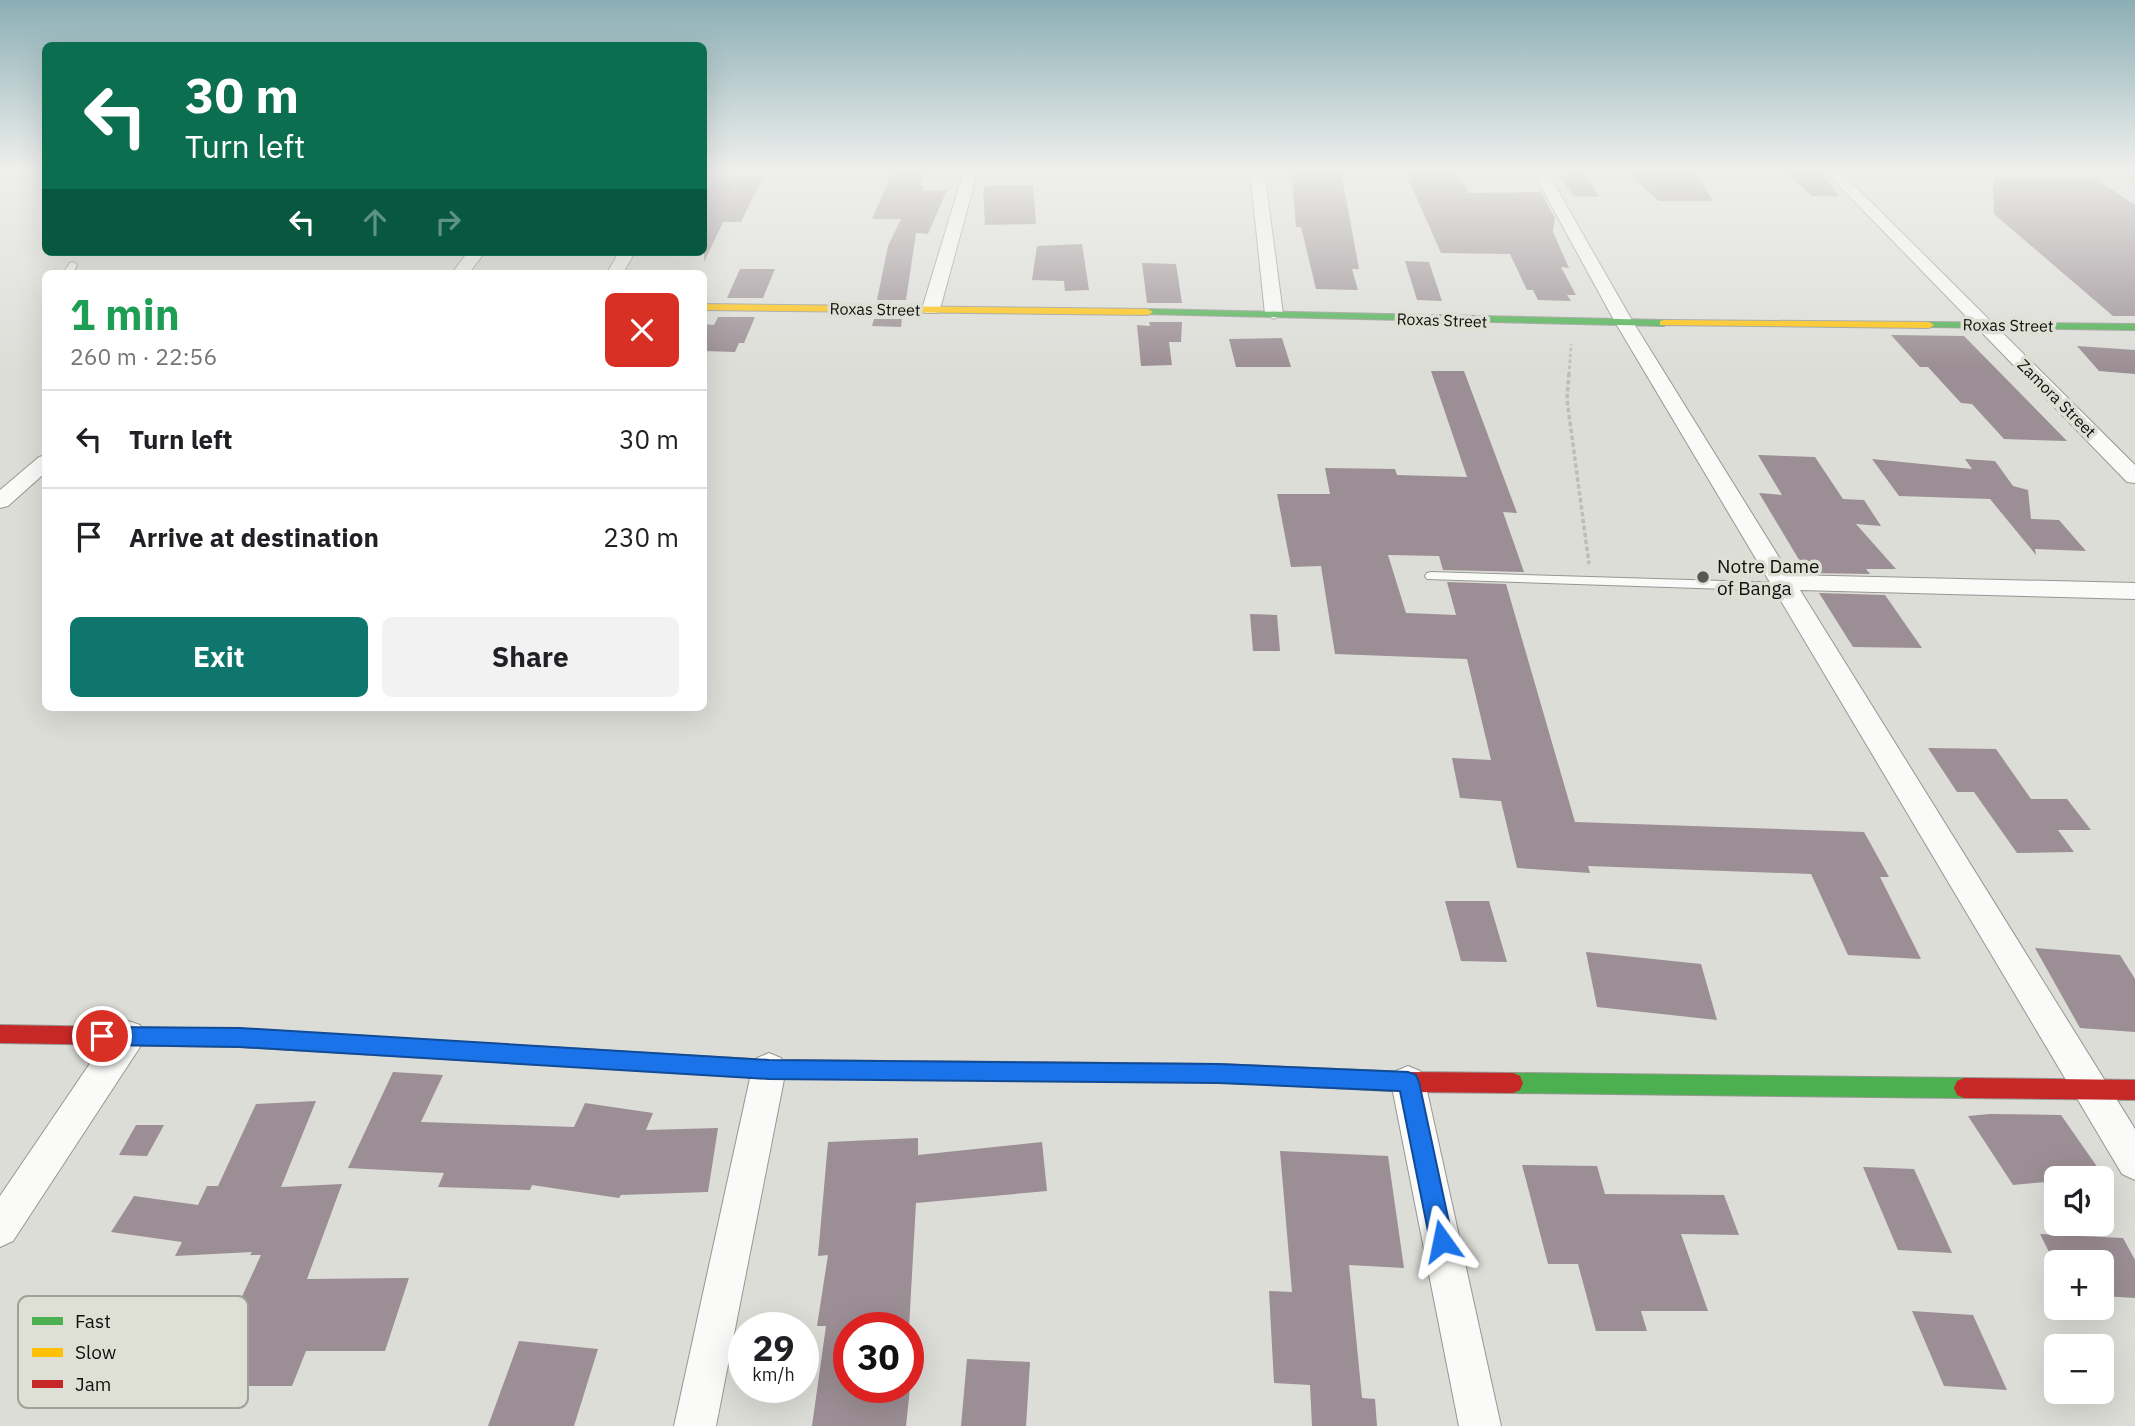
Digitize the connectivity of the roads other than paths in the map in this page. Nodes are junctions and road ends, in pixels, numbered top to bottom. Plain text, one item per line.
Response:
1 (952, 237) edge
2 (1265, 237) edge
3 (1576, 237) edge
4 (1897, 237) edge
5 (474, 256) edge
6 (462, 270) edge
7 (707, 307) edge
8 (931, 309) junction
9 (1274, 314) junction
10 (1624, 323) junction
11 (1985, 325) junction
12 (2135, 327) edge
13 (42, 464) edge
14 (2135, 477) edge
15 (0, 501) edge
16 (1431, 576) dead end
17 (1783, 584) junction
18 (2135, 592) edge
19 (0, 1034) edge
20 (128, 1036) junction
21 (769, 1069) junction
22 (1408, 1082) junction
23 (2093, 1088) junction
24 (2135, 1090) edge
25 (2135, 1162) edge
26 (0, 1228) edge
27 (695, 1426) edge
28 (1480, 1426) edge

1 - 8 street
2 - 9 street
3 - 10 street
4 - 11 street, Zamora Street
5 - 6 street
7 - 8 street, Roxas Street
8 - 9 street, Roxas Street
9 - 10 street, Roxas Street
10 - 11 street, Roxas Street
10 - 17 street
11 - 12 street, Roxas Street
11 - 14 street, Zamora Street
13 - 15 street
16 - 17 lane
17 - 18 street
17 - 23 street
19 - 20 street
20 - 21 street
20 - 26 street
21 - 22 street
21 - 27 street
22 - 23 street
22 - 28 street
23 - 24 street
23 - 25 street

